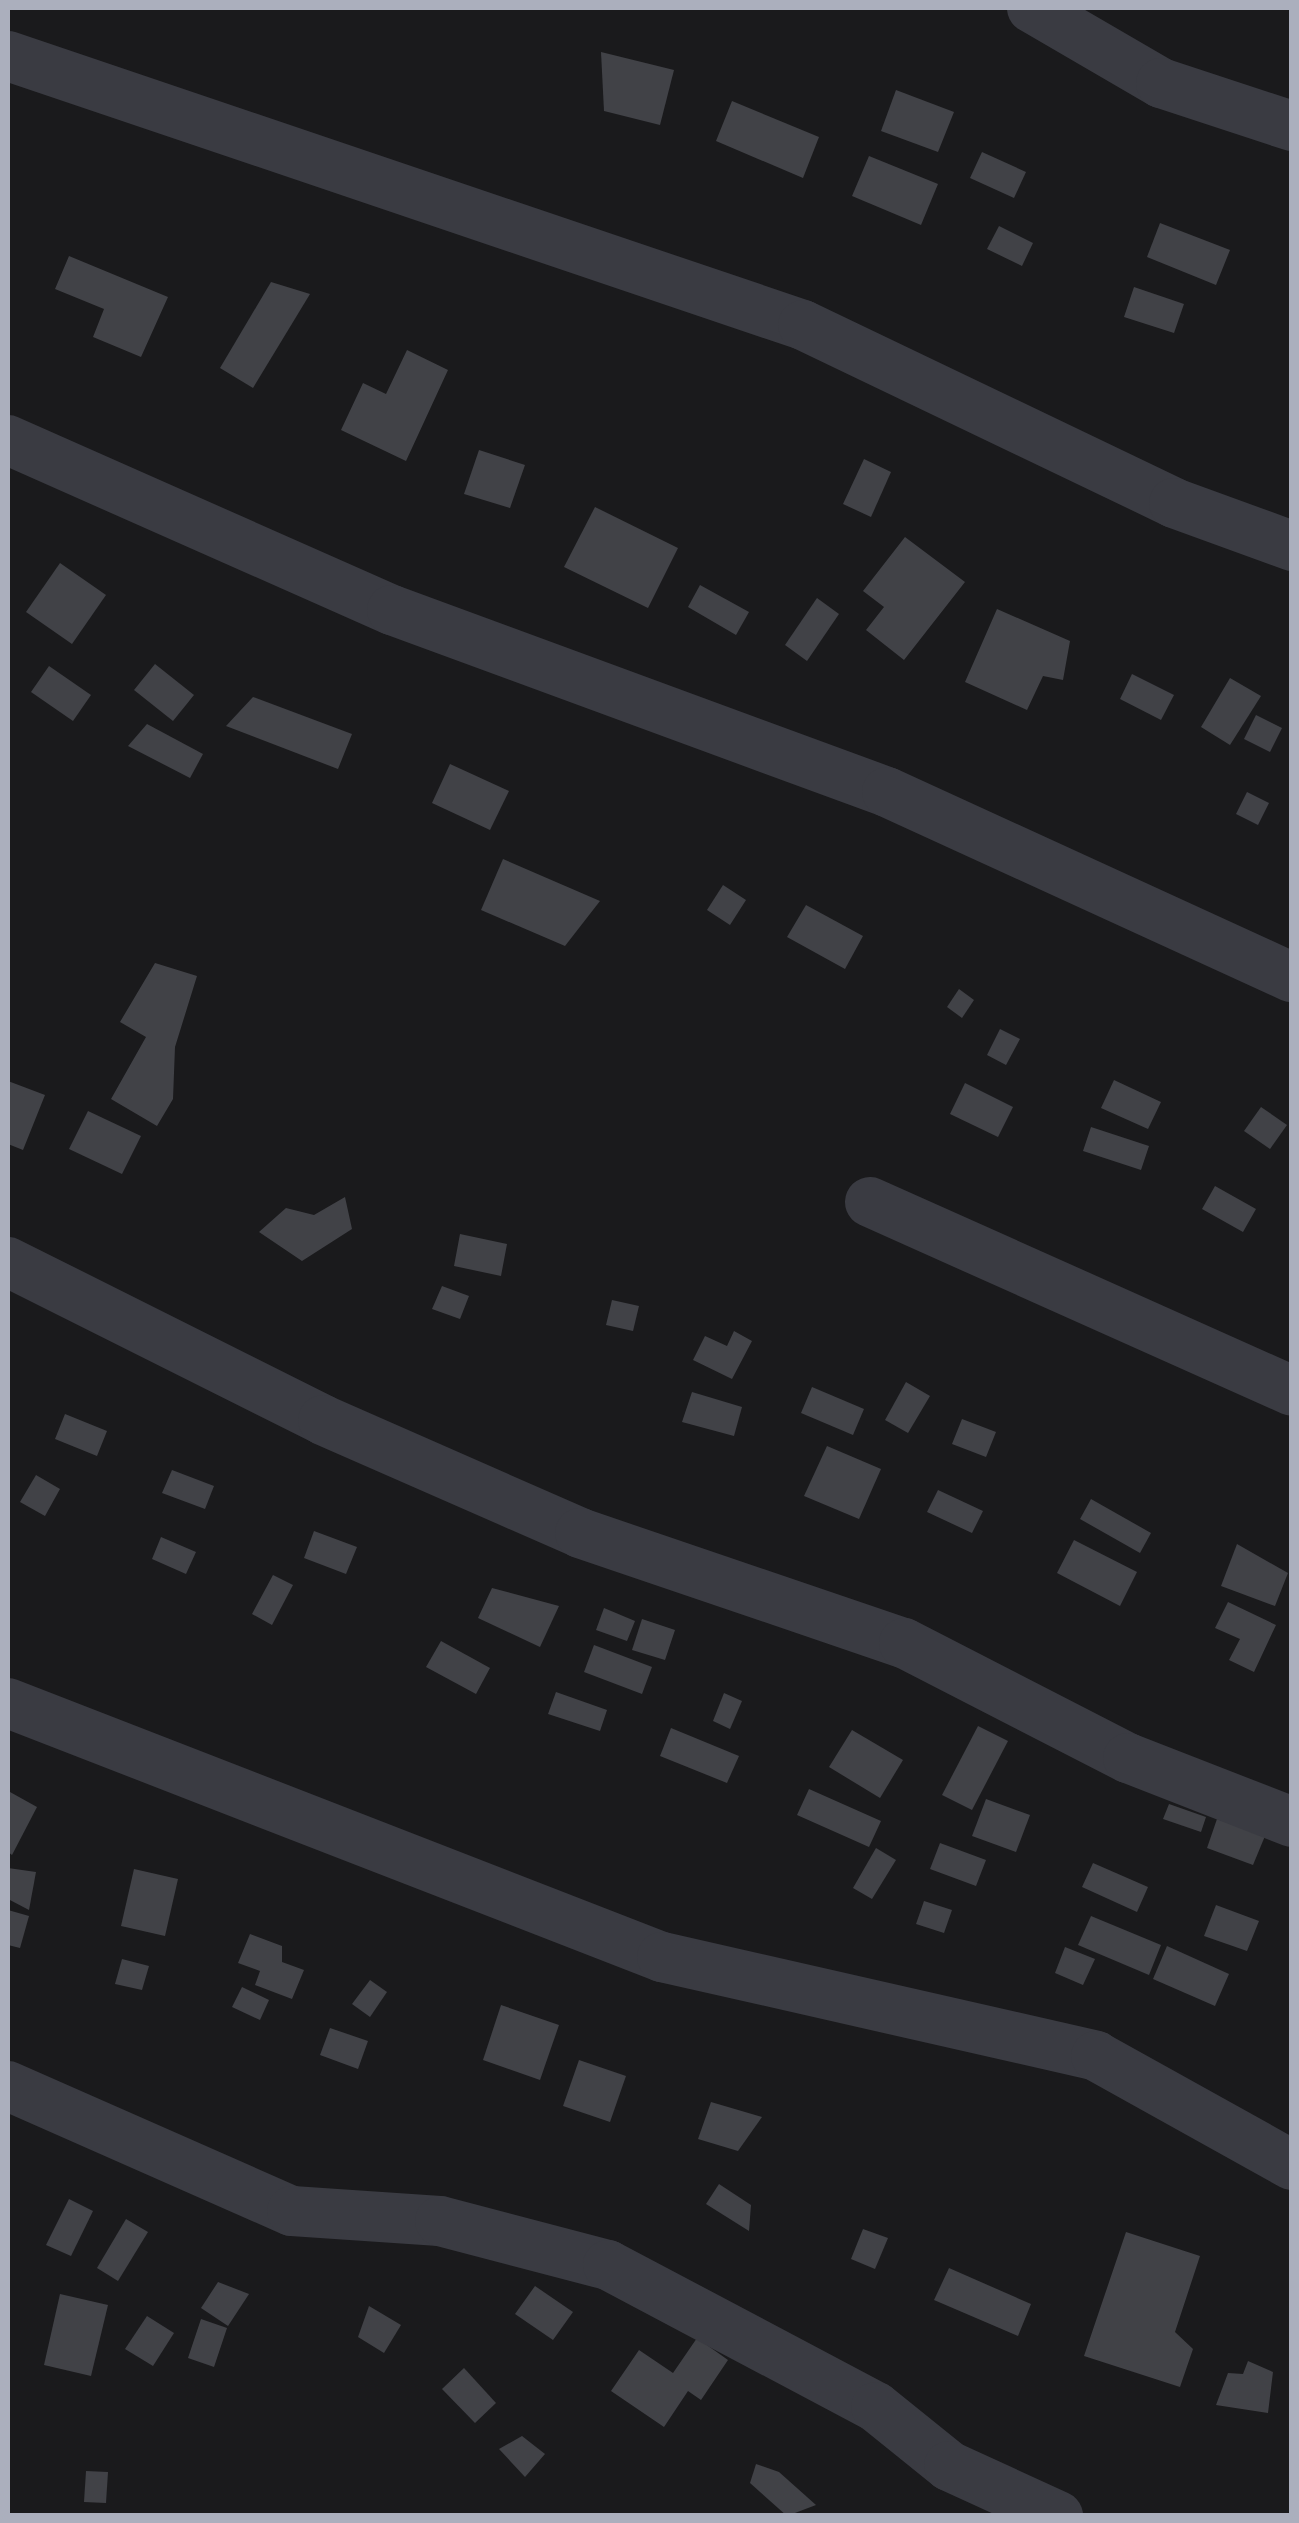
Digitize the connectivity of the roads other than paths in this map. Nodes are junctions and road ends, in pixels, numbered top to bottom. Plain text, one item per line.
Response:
1 (1032, 8) edge
2 (8, 56) edge
3 (1292, 126) edge
4 (8, 440) edge
5 (1292, 546) edge
6 (1292, 977) edge
7 (870, 1202) dead end
8 (8, 1262) edge
9 (1292, 1392) edge
10 (8, 1702) edge
11 (1292, 1822) edge
12 (8, 2086) edge
13 (1292, 2165) edge
14 (1058, 2516) edge

1 - 3 street
2 - 5 street
4 - 6 street
7 - 9 street
8 - 11 street
10 - 13 street
12 - 14 street

